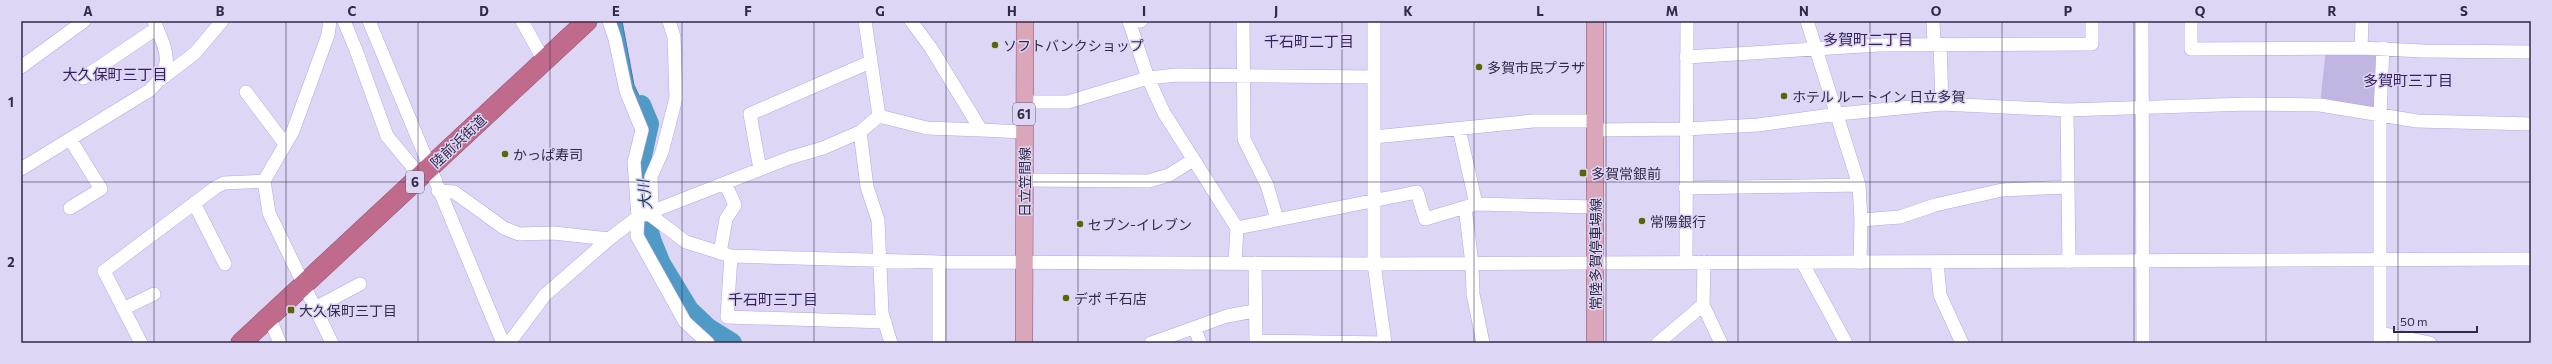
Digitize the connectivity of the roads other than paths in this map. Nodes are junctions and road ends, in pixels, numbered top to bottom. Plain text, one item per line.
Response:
1 (84, 21) edge
2 (222, 21) edge
3 (330, 21) edge
4 (344, 21) edge
5 (369, 21) edge
6 (522, 21) edge
7 (587, 21) edge
8 (609, 21) edge
9 (669, 21) edge
10 (865, 21) edge
11 (911, 21) edge
12 (1025, 21) edge
13 (1133, 21) edge
14 (1243, 21) edge
15 (1374, 21) edge
16 (1595, 21) edge
17 (1687, 21) edge
18 (1807, 21) edge
19 (1933, 21) edge
20 (2092, 21) edge
21 (2142, 21) edge
22 (2191, 21) edge
23 (2362, 21) edge
24 (156, 25) edge
25 (1937, 45) junction
26 (2361, 48) junction
27 (2383, 48) junction
28 (1815, 50) junction
29 (2531, 52) edge
30 (1686, 57) junction
31 (544, 61) junction
32 (870, 62) junction
33 (21, 67) edge
34 (1244, 76) junction
35 (1374, 77) junction
36 (83, 78) dead end
37 (1148, 78) junction
38 (161, 79) junction
39 (246, 92) dead end
40 (1024, 102) junction
41 (1942, 104) junction
42 (2142, 108) junction
43 (2066, 110) junction
44 (1838, 114) junction
45 (2380, 114) junction
46 (879, 116) junction
47 (2531, 124) edge
48 (1595, 126) junction
49 (1459, 129) junction
50 (1686, 129) junction
51 (981, 130) junction
52 (860, 132) junction
53 (1024, 132) junction
54 (1374, 137) junction
55 (70, 139) junction
56 (285, 144) junction
57 (1193, 160) junction
58 (21, 169) edge
59 (760, 169) junction
60 (425, 172) junction
61 (1024, 180) junction
62 (264, 181) junction
63 (725, 183) junction
64 (1859, 185) junction
65 (2067, 187) junction
66 (1685, 188) junction
67 (438, 191) junction
68 (1373, 201) junction
69 (194, 203) junction
70 (1471, 205) junction
71 (1595, 207) junction
72 (70, 208) dead end
73 (646, 213) junction
74 (1277, 219) junction
75 (1862, 220) junction
76 (1237, 228) junction
77 (609, 239) junction
78 (726, 254) junction
79 (2531, 259) edge
80 (878, 260) junction
81 (2379, 260) junction
82 (2143, 261) junction
83 (939, 262) junction
84 (1025, 262) junction
85 (1235, 262) junction
86 (1595, 262) junction
87 (1686, 262) junction
88 (1704, 262) junction
89 (1802, 262) junction
90 (1937, 262) junction
91 (2069, 262) junction
92 (1255, 263) junction
93 (1860, 263) junction
94 (224, 264) dead end
95 (1374, 264) junction
96 (1472, 264) junction
97 (360, 284) dead end
98 (304, 285) junction
99 (154, 294) dead end
100 (1703, 305) junction
101 (315, 308) junction
102 (124, 309) junction
103 (1254, 311) junction
104 (269, 317) junction
105 (885, 322) junction
106 (1195, 328) junction
107 (2380, 338) edge
108 (1256, 342) edge
109 (141, 343) edge
110 (241, 343) edge
111 (280, 343) edge
112 (332, 343) edge
113 (503, 343) edge
114 (509, 343) edge
115 (708, 343) edge
116 (891, 343) edge
117 (939, 343) edge
118 (1024, 343) edge
119 (1151, 343) edge
120 (1200, 343) edge
121 (1384, 343) edge
122 (1483, 343) edge
123 (1595, 343) edge
124 (1658, 343) edge
125 (1721, 343) edge
126 (1846, 343) edge
127 (1962, 343) edge
128 (2143, 343) edge
129 (2430, 343) edge

1 - 33 street
2 - 38 street
3 - 56 street
4 - 60 street
5 - 60 street
6 - 31 street
7 - 31 highway, 陸前浜街道 / 6
8 - 73 street
9 - 73 street
10 - 32 street
11 - 51 street
12 - 40 main road, 日立笠間線 / 61
13 - 37 street
14 - 34 street
15 - 35 street
16 - 48 main road, 常陸多賀停車場線
17 - 30 street
18 - 28 street
19 - 25 street
20 - 25 street
21 - 42 street
22 - 26 street
23 - 26 street
24 - 36 street
24 - 38 street
25 - 28 street
25 - 41 street
26 - 27 street
27 - 29 street
27 - 45 street
28 - 30 street
28 - 44 street
30 - 50 street
31 - 60 highway, 陸前浜街道 / 6
32 - 46 street
32 - 59 street
34 - 35 street
34 - 37 street
34 - 74 street
35 - 54 street
37 - 40 street
37 - 57 street
38 - 55 street
39 - 56 street
40 - 53 main road, 日立笠間線 / 61
41 - 43 street
41 - 44 street
42 - 43 street
42 - 45 street
42 - 82 street
43 - 65 street
44 - 50 street
44 - 64 street
45 - 47 street
45 - 81 street
46 - 51 street
46 - 52 street
48 - 49 street
48 - 50 street
48 - 71 main road, 常陸多賀停車場線
49 - 54 street
49 - 70 street
50 - 66 street
51 - 53 street
52 - 59 street
52 - 80 street
53 - 61 main road, 日立笠間線 / 61
54 - 68 street
55 - 58 street
55 - 72 street
56 - 62 street
57 - 61 street
57 - 76 street
59 - 63 street
60 - 67 street
60 - 98 highway, 陸前浜街道 / 6
61 - 84 main road, 日立笠間線 / 61
62 - 69 street
62 - 98 street
63 - 73 street
63 - 78 street
64 - 66 street
64 - 75 street
65 - 75 street
65 - 91 street
66 - 87 street
67 - 77 street
67 - 113 street
68 - 70 street
68 - 74 street
68 - 95 street
69 - 94 street
69 - 102 street
70 - 71 street
70 - 96 street
71 - 86 main road, 常陸多賀停車場線
73 - 77 street
73 - 78 street
73 - 115 street
74 - 76 street
75 - 93 street
76 - 85 street
77 - 114 street
78 - 80 street
78 - 105 street
79 - 81 street
80 - 83 street
80 - 105 street
81 - 82 street
81 - 107 street
82 - 91 street
82 - 128 street
83 - 84 street
83 - 117 street
84 - 85 street
84 - 118 main road, 日立笠間線 / 61
85 - 92 street
86 - 87 street
86 - 96 street
86 - 123 main road, 常陸多賀停車場線
87 - 88 street
88 - 89 street
88 - 100 street
89 - 93 street
89 - 126 street
90 - 91 street
90 - 93 street
90 - 127 street
92 - 95 street
92 - 103 street
95 - 96 street
95 - 121 street
96 - 122 street
97 - 101 street
98 - 101 street
98 - 104 highway, 陸前浜街道 / 6
99 - 102 street
100 - 124 street
100 - 125 street
101 - 112 street
102 - 109 street
103 - 106 street
103 - 108 street
104 - 110 highway, 陸前浜街道 / 6
104 - 111 street
105 - 116 street
106 - 119 street
106 - 120 street
107 - 129 street
108 - 121 street

